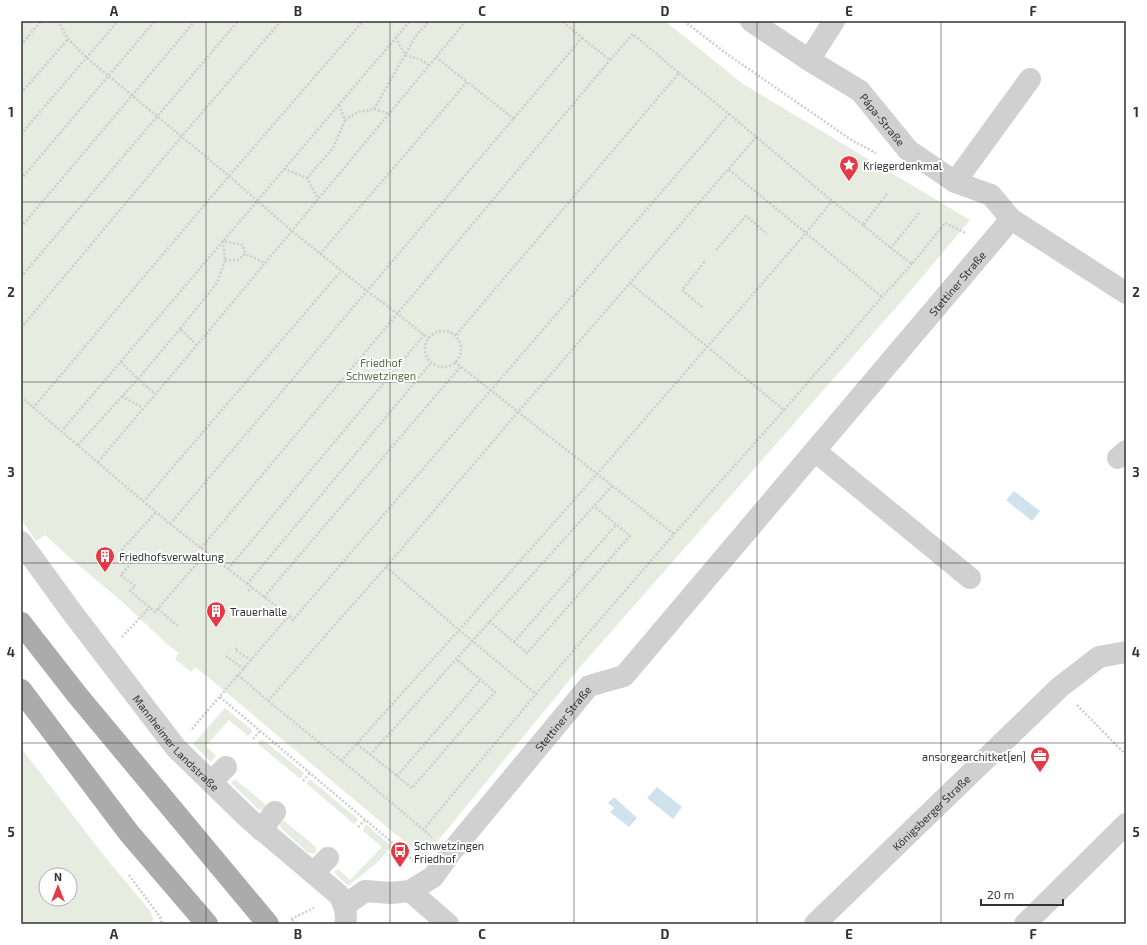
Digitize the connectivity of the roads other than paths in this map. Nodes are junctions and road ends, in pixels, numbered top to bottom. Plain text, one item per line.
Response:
1 (750, 21) edge
2 (834, 21) edge
3 (809, 60) junction
4 (1030, 80) dead end
5 (955, 182) junction
6 (1011, 219) junction
7 (1126, 293) edge
8 (815, 451) junction
9 (21, 542) edge
10 (970, 578) dead end
11 (21, 623) edge
12 (1126, 652) edge
13 (21, 690) edge
14 (276, 812) dead end
15 (1126, 824) edge
16 (262, 830) junction
17 (410, 891) junction
18 (345, 915) edge
19 (439, 921) edge
20 (207, 924) edge
21 (268, 924) edge
22 (815, 924) edge
23 (1026, 924) edge

1 - 3 street, Pápa-Straße
2 - 3 street
3 - 5 street, Pápa-Straße
4 - 5 street
5 - 6 street, Pápa-Straße
6 - 7 street
6 - 8 street, Stettiner Straße
8 - 10 street
8 - 17 street, Stettiner Straße
9 - 16 street, Mannheimer Landstraße
11 - 21 main road
12 - 22 street, Königsberger Straße
13 - 20 main road
14 - 16 street
15 - 23 street
16 - 18 street, Mannheimer Landstraße
17 - 18 street, Stettiner Straße
17 - 19 street

